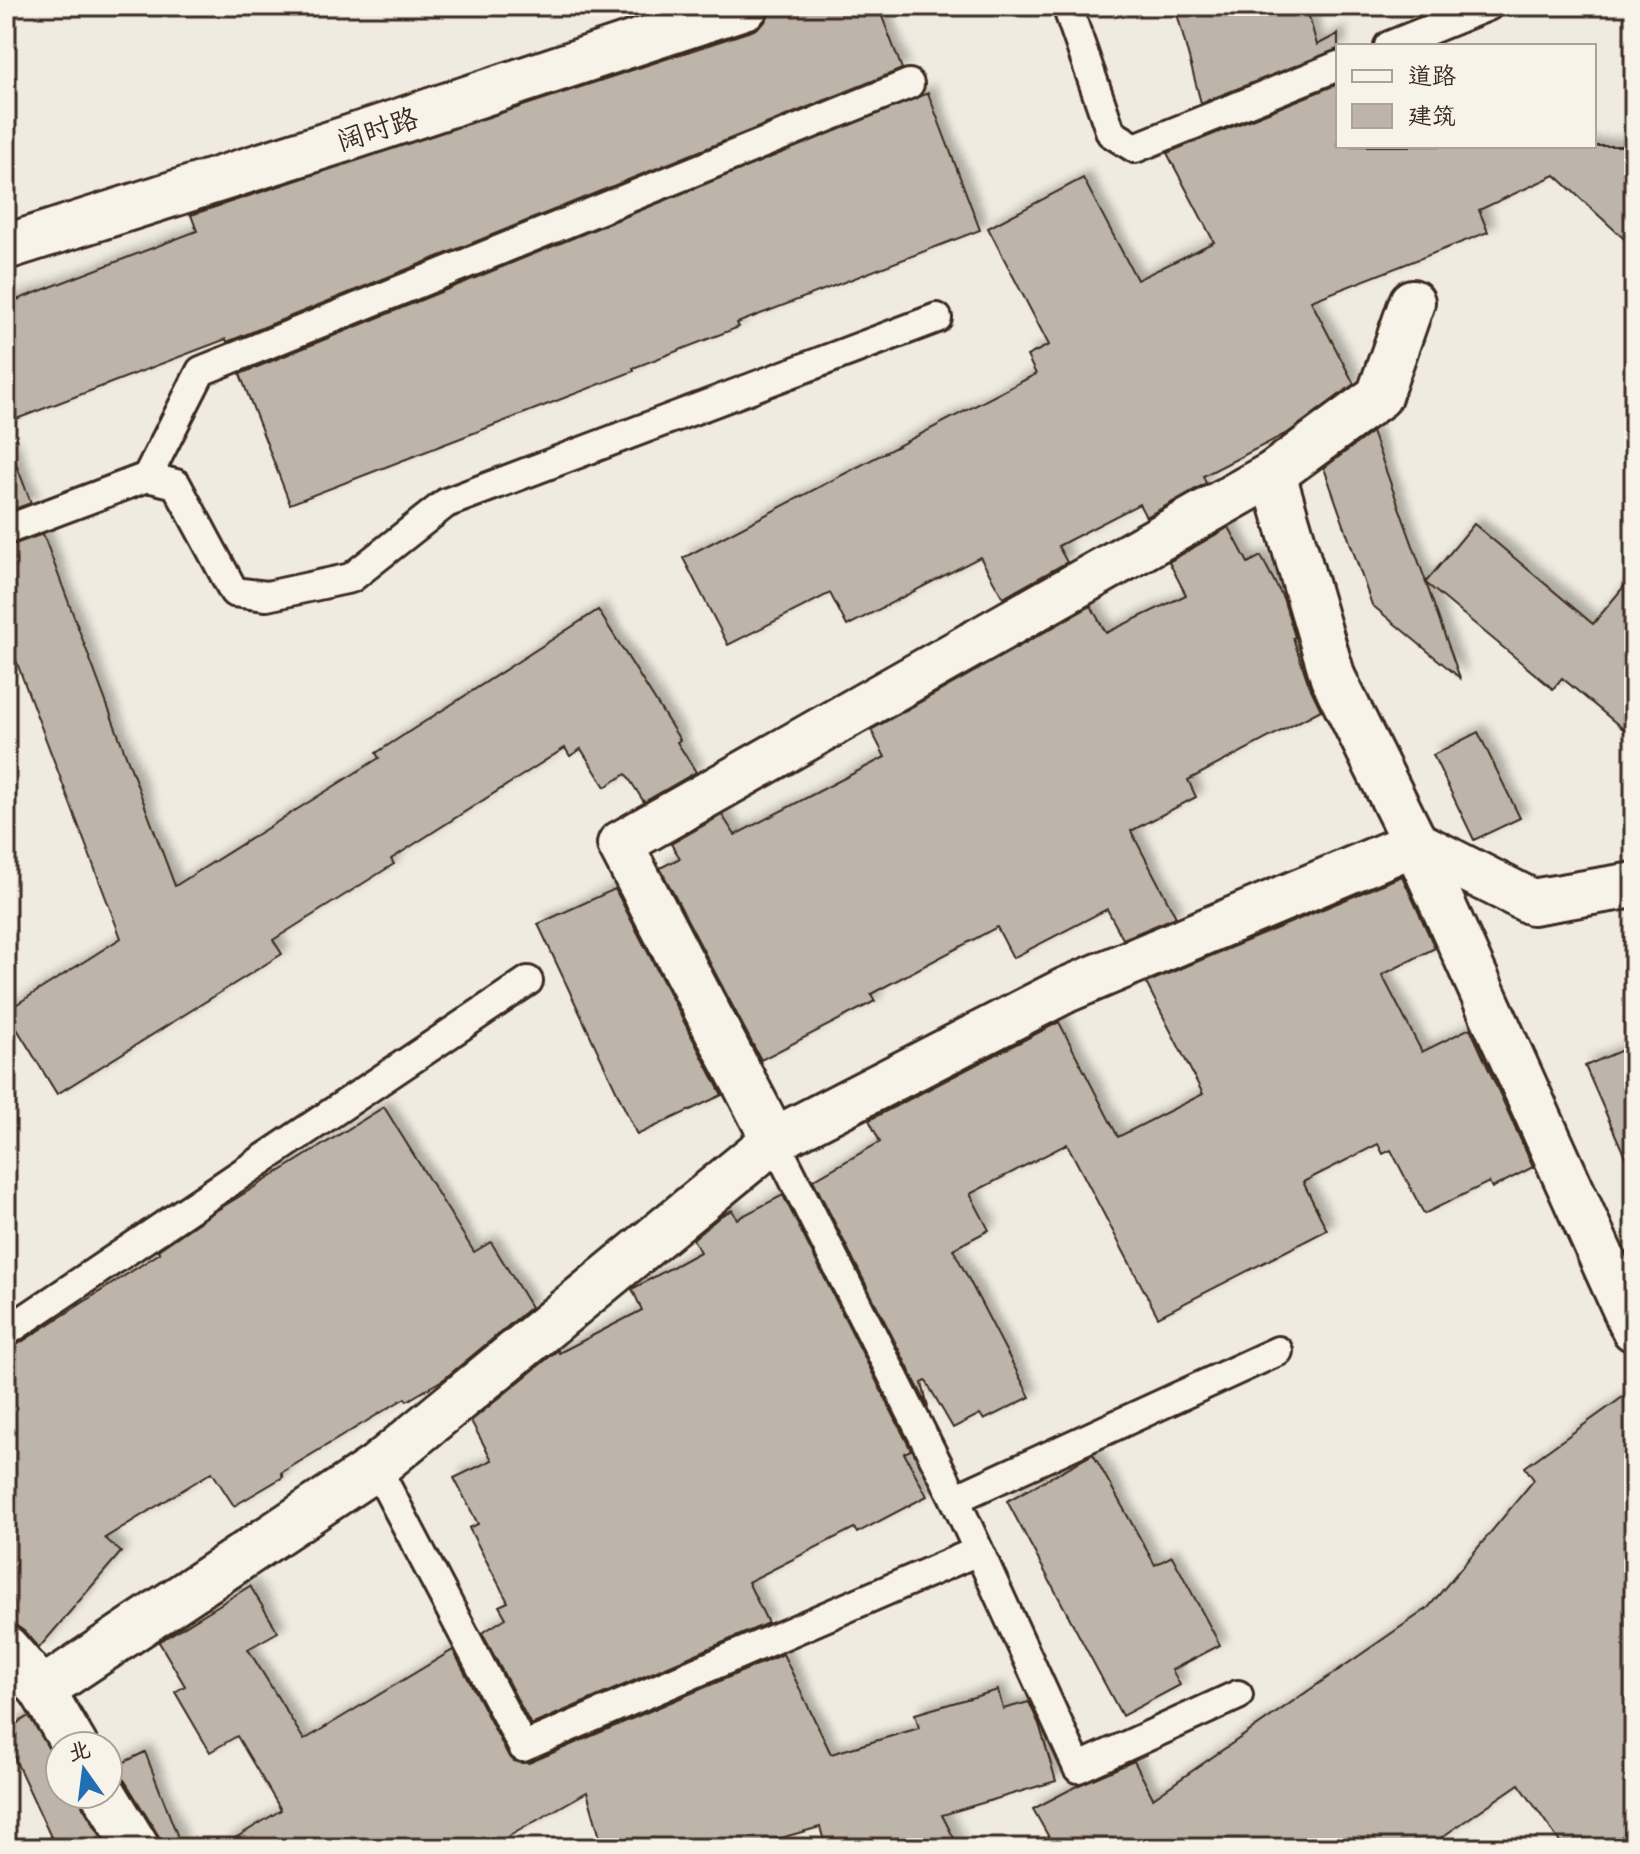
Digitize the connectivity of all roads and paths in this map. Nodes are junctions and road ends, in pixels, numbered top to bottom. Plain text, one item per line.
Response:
1 (746, 6) edge
2 (1067, 6) edge
3 (1475, 8) edge
4 (1394, 44) edge
5 (1336, 67) edge
6 (909, 84) dead end
7 (6, 247) edge
8 (1412, 302) dead end
9 (937, 318) dead end
10 (1273, 474) junction
11 (147, 477) junction
12 (6, 530) edge
13 (1415, 843) junction
14 (1634, 885) edge
15 (528, 981) dead end
16 (774, 1140) junction
17 (1634, 1329) edge
18 (6, 1332) edge
19 (1278, 1351) dead end
20 (376, 1467) junction
21 (955, 1499) junction
22 (978, 1551) junction
23 (6, 1648) edge
24 (42, 1690) junction
25 (1238, 1695) dead end
26 (66, 1730) edge
27 (114, 1810) edge
28 (137, 1848) edge

1 - 7 street, 阔时路
2 - 5 lane
3 - 4 lane
6 - 11 lane
8 - 10 street
9 - 11 lane
10 - 13 street
10 - 16 street
11 - 12 lane
13 - 14 street
13 - 16 street
13 - 17 street
15 - 18 lane
16 - 20 street
16 - 21 lane
19 - 21 lane
20 - 22 lane
20 - 24 street
21 - 22 lane
22 - 25 lane
23 - 24 street
24 - 26 street
27 - 28 street

